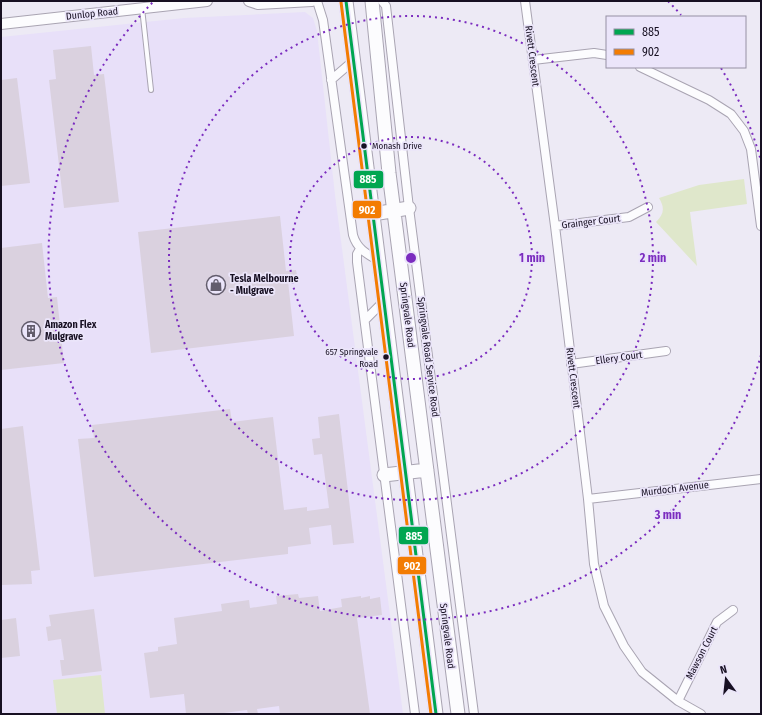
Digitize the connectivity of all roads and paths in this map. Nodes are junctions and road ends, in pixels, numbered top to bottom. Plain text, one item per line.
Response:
1 (203, 1) edge
2 (249, 1) edge
3 (312, 1) edge
4 (317, 1) edge
5 (346, 1) edge
6 (372, 1) edge
7 (382, 1) edge
8 (525, 1) edge
9 (187, 2) edge
10 (142, 8) junction
11 (1, 24) edge
12 (606, 55) edge
13 (533, 60) junction
14 (353, 61) junction
15 (642, 68) edge
16 (331, 80) junction
17 (151, 90) dead end
18 (648, 206) dead end
19 (409, 208) junction
20 (394, 211) junction
21 (373, 214) junction
22 (555, 226) junction
23 (761, 226) edge
24 (360, 249) junction
25 (379, 261) junction
26 (384, 301) junction
27 (365, 320) junction
28 (666, 351) dead end
29 (571, 364) junction
30 (427, 470) junction
31 (406, 473) junction
32 (384, 475) junction
33 (761, 479) edge
34 (588, 499) junction
35 (454, 556) junction
36 (438, 558) junction
37 (733, 610) dead end
38 (678, 701) junction
39 (415, 714) edge
40 (436, 714) edge
41 (458, 714) edge
42 (474, 714) edge
43 (701, 714) edge

1 - 9 street, Dunlop Road
2 - 3 street
4 - 16 street
5 - 14 highway, Springvale Road
6 - 20 highway, Springvale Road
7 - 19 street, Springvale Road Service Road
8 - 13 street, Rivett Crescent
9 - 10 street, Dunlop Road
10 - 11 street, Dunlop Road
10 - 17 lane
12 - 13 street
13 - 22 street, Rivett Crescent
14 - 16 street
14 - 21 highway, Springvale Road
15 - 23 street
16 - 24 street
18 - 22 street, Grainger Court
19 - 20 highway
19 - 35 street, Springvale Road Service Road
20 - 21 highway
20 - 30 highway, Springvale Road
21 - 25 highway, Springvale Road
22 - 29 street, Rivett Crescent
24 - 25 street
24 - 27 street
25 - 26 highway, Springvale Road
26 - 27 street
26 - 31 highway, Springvale Road
27 - 32 street
28 - 29 street, Ellery Court
29 - 34 street, Rivett Crescent
30 - 31 highway
30 - 36 highway, Springvale Road
31 - 32 highway
31 - 40 highway, Springvale Road
32 - 39 street
33 - 34 street, Murdoch Avenue
34 - 38 street, Rivett Crescent
35 - 36 street
35 - 42 street, Springvale Road Service Road
36 - 41 highway, Springvale Road
37 - 38 street, Mawson Court
38 - 43 street, Rivett Crescent

